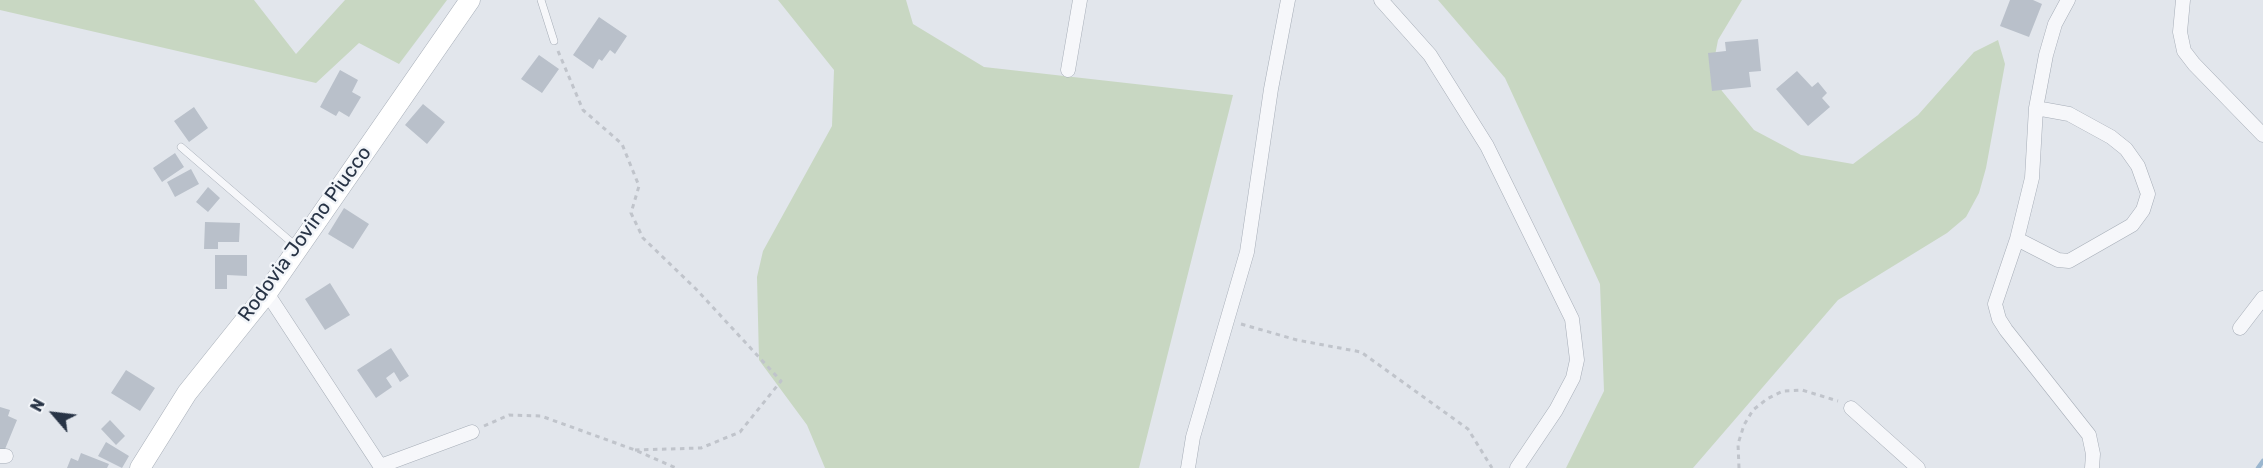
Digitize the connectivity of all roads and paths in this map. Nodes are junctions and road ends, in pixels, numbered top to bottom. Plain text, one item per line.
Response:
1 (470, 0) edge
2 (541, 0) edge
3 (1080, 0) edge
4 (1288, 0) edge
5 (1381, 0) edge
6 (2068, 0) edge
7 (2183, 0) edge
8 (554, 41) joint
9 (1068, 70) dead end
10 (2036, 108) junction
11 (2263, 135) edge
12 (181, 147) dead end
13 (2018, 239) junction
14 (298, 249) junction
15 (267, 293) junction
16 (2263, 298) edge
17 (1227, 320) junction
18 (2240, 328) dead end
19 (1851, 408) joint
20 (472, 432) joint
21 (635, 450) junction
22 (140, 468) edge
23 (676, 468) edge
24 (1188, 468) edge
25 (1492, 468) edge
26 (1517, 468) edge
27 (1739, 468) edge
28 (1918, 468) edge
29 (2092, 468) edge

1 - 14 main road, Rodovia Jovino Piucco
2 - 8 lane
3 - 9 street
4 - 17 street
5 - 26 street
6 - 10 street
7 - 11 street
8 - 21 path
10 - 13 street
10 - 13 street
12 - 14 lane
13 - 29 street
14 - 15 main road, Rodovia Jovino Piucco
15 - 20 street
15 - 22 main road, Rodovia Jovino Piucco
16 - 18 street
17 - 24 street
17 - 25 path
19 - 27 path
19 - 28 street
20 - 21 path
21 - 23 path

